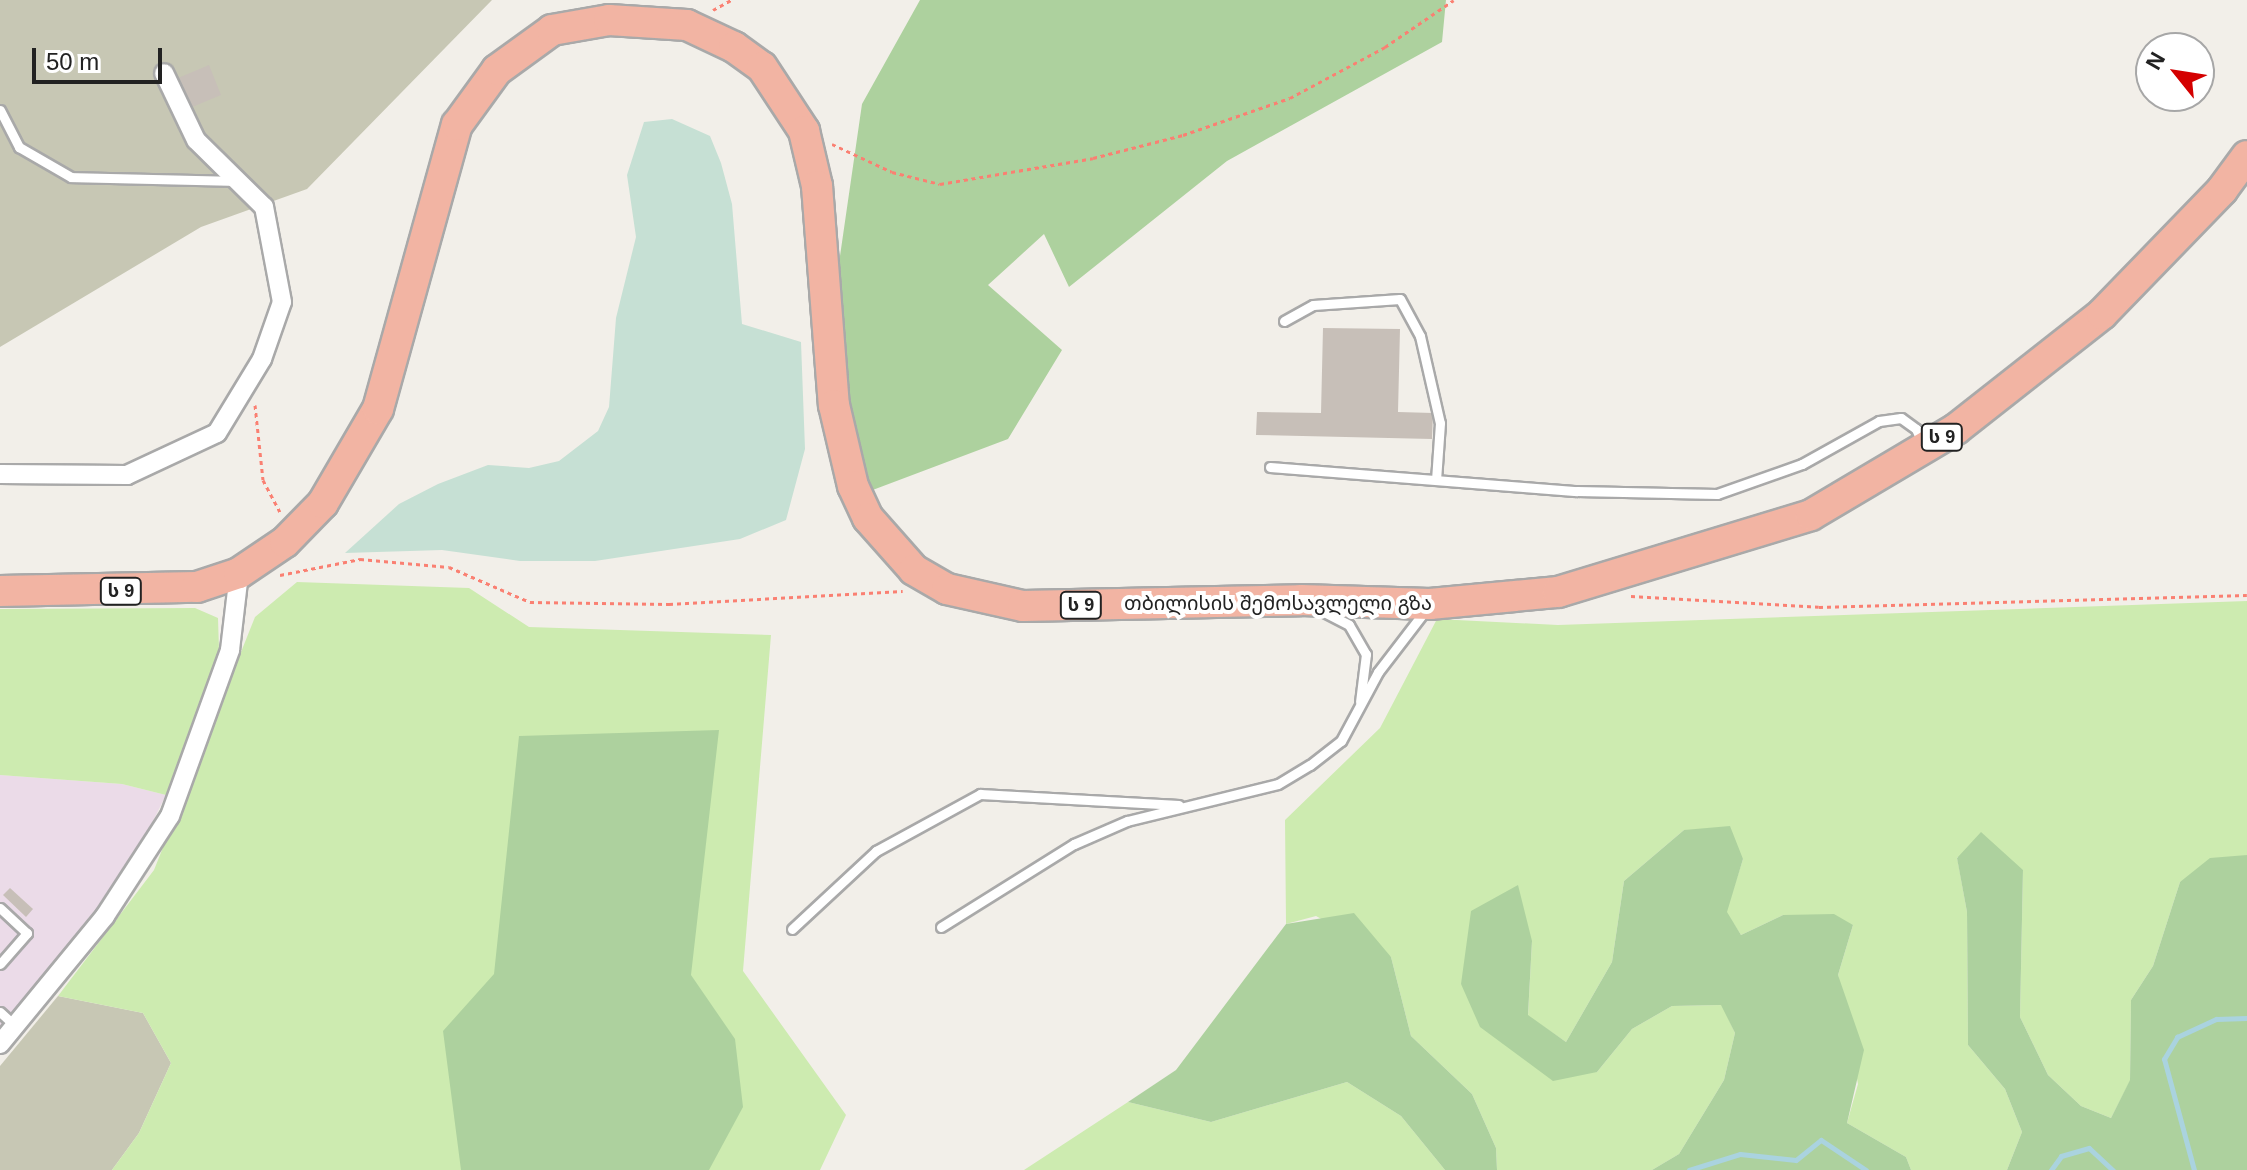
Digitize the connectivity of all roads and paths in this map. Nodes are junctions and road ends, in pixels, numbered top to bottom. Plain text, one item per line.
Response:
1 (1454, 0) edge
2 (164, 73) dead end
3 (0, 110) edge
4 (804, 131) junction
5 (2247, 156) edge
6 (242, 181) junction
7 (1284, 321) dead end
8 (253, 373) junction
9 (1924, 448) junction
10 (1270, 467) dead end
11 (0, 474) edge
12 (1436, 480) junction
13 (285, 542) junction
14 (239, 573) junction
15 (947, 589) junction
16 (0, 591) edge
17 (1617, 595) dead end
18 (2247, 595) edge
19 (1301, 600) junction
20 (1430, 604) junction
21 (1341, 741) junction
22 (1191, 806) junction
23 (0, 908) edge
24 (941, 927) dead end
25 (792, 929) dead end
26 (0, 964) edge
27 (0, 1012) edge
28 (15, 1026) junction
29 (0, 1044) edge

1 - 4 path
2 - 6 street
3 - 6 lane
4 - 13 highway, თბილისის შემოსავლელი გზა / ს 9
4 - 15 highway, თბილისის შემოსავლელი გზა / ს 9
5 - 9 highway, თბილისის შემოსავლელი გზა / ს 9
6 - 8 street
7 - 12 lane
8 - 11 street
8 - 13 path
9 - 12 lane
9 - 20 highway, თბილისის შემოსავლელი გზა / ს 9
10 - 12 lane
13 - 14 highway, თბილისის შემოსავლელი გზა / ს 9
14 - 15 path
14 - 16 highway, თბილისის შემოსავლელი გზა / ს 9
14 - 28 street
15 - 19 highway, თბილისის შემოსავლელი გზა / ს 9
17 - 18 path
19 - 20 highway, თბილისის შემოსავლელი გზა / ს 9
19 - 21 lane
20 - 21 lane
21 - 22 lane
22 - 24 lane
22 - 25 lane
23 - 26 lane
27 - 28 lane
28 - 29 street

